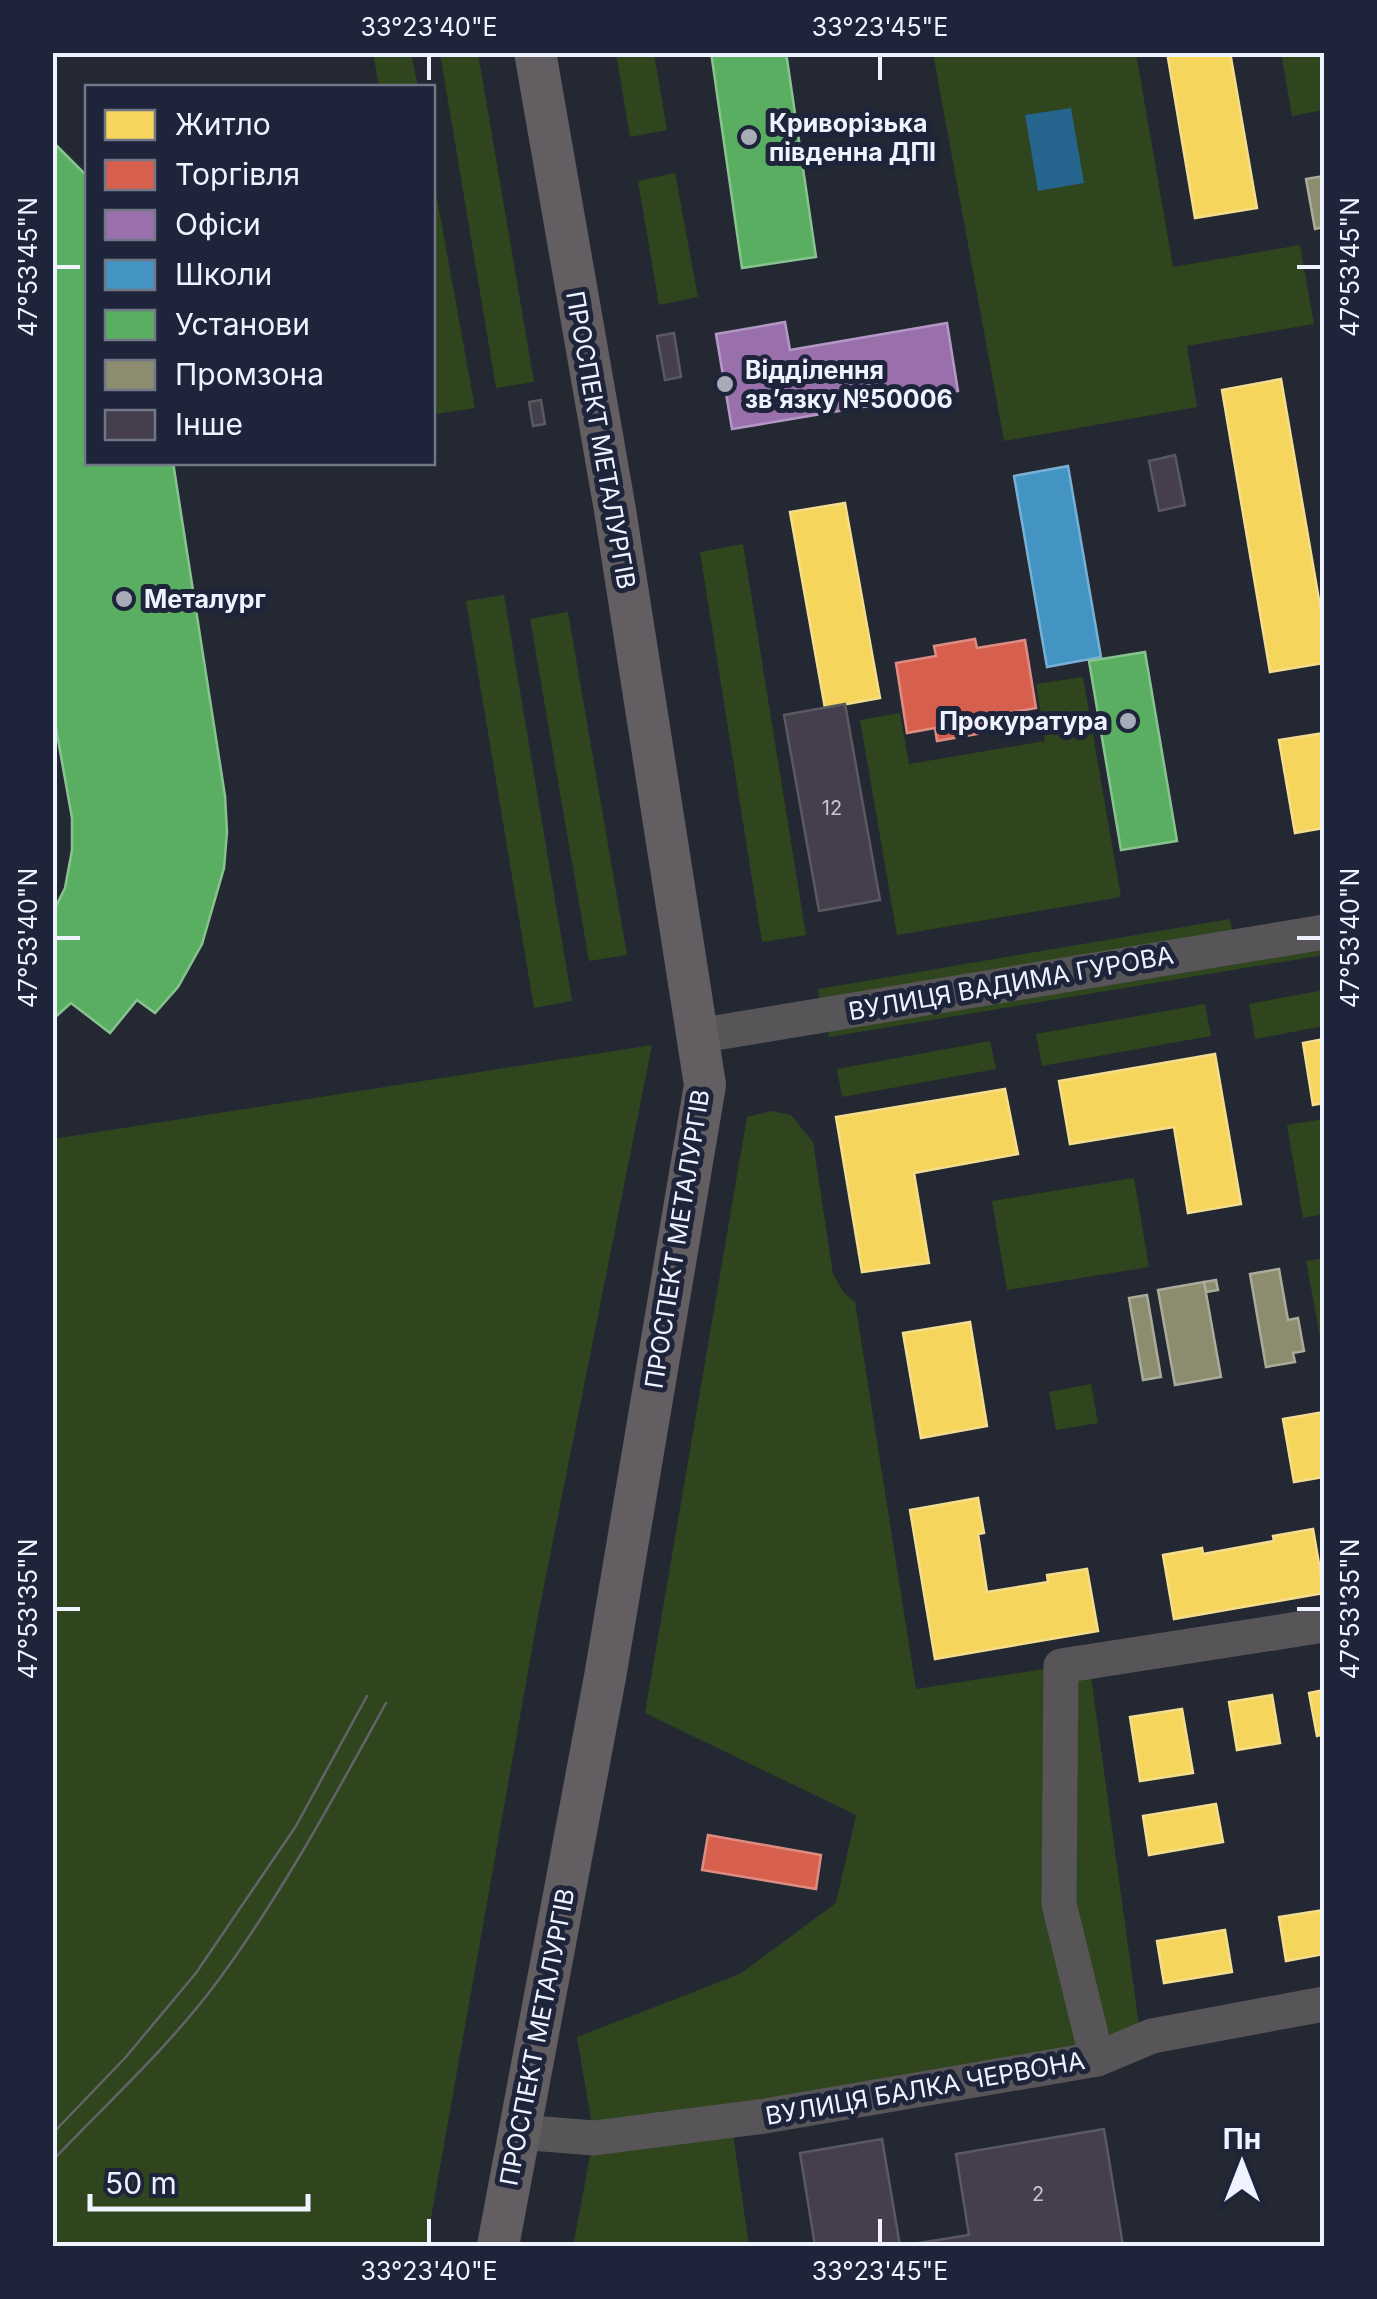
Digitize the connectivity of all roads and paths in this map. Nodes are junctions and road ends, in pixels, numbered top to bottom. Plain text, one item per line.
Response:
1 (534, 52) edge
2 (1324, 932) edge
3 (697, 1036) junction
4 (1324, 1624) edge
5 (1324, 2004) edge
6 (1096, 2059) junction
7 (518, 2132) junction
8 (498, 2246) edge

1 - 3 main road, ПРОСПЕКТ МЕТАЛУРГІВ
2 - 3 street, ВУЛИЦЯ ВАДИМА ГУРОВА
3 - 7 main road, ПРОСПЕКТ МЕТАЛУРГІВ
4 - 6 street
5 - 6 street, ВУЛИЦЯ БАЛКА ЧЕРВОНА
6 - 7 street, ВУЛИЦЯ БАЛКА ЧЕРВОНА
7 - 8 main road, ПРОСПЕКТ МЕТАЛУРГІВ

